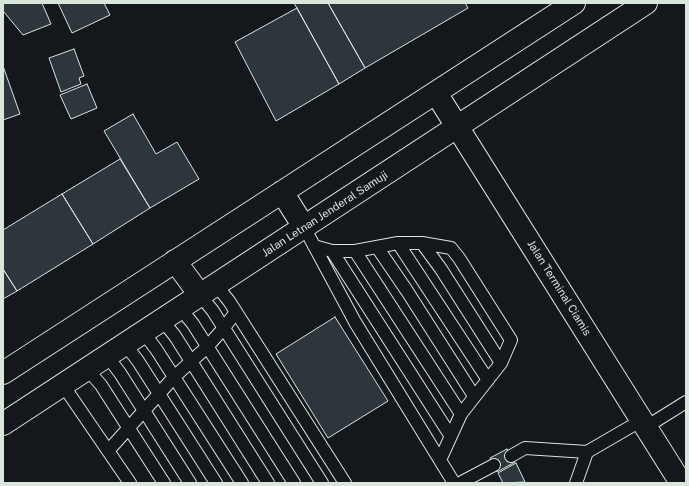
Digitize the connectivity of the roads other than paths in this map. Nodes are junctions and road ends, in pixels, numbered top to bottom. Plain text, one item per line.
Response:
1 (574, 3) edge
2 (646, 3) edge
3 (436, 93) junction
4 (458, 126) junction
5 (282, 192) junction
6 (304, 227) junction
7 (398, 243) junction
8 (422, 243) junction
9 (314, 246) junction
10 (376, 247) junction
11 (355, 250) junction
12 (332, 251) junction
13 (175, 261) junction
14 (208, 290) junction
15 (180, 308) junction
16 (236, 312) junction
17 (162, 320) junction
18 (224, 329) junction
19 (143, 332) junction
20 (125, 344) junction
21 (207, 347) junction
22 (107, 356) junction
23 (190, 361) junction
24 (501, 363) junction
25 (87, 369) junction
26 (3, 373) edge
27 (174, 376) junction
28 (488, 380) junction
29 (63, 385) junction
30 (159, 393) junction
31 (474, 396) junction
32 (686, 402) edge
33 (144, 411) junction
34 (461, 414) junction
35 (3, 424) edge
36 (644, 424) junction
37 (129, 429) junction
38 (450, 435) junction
39 (108, 451) junction
40 (587, 452) junction
41 (511, 456) dead end
42 (440, 460) junction
43 (494, 465) dead end
44 (130, 483) edge
45 (164, 483) edge
46 (190, 483) edge
47 (216, 483) edge
48 (242, 483) edge
49 (268, 483) edge
50 (294, 483) edge
51 (322, 483) edge
52 (345, 483) edge
53 (454, 483) edge
54 (460, 483) edge
55 (576, 483) edge
56 (681, 483) edge

1 - 3 main road
2 - 4 main road, Jalan Letnan Jenderal Samuji
3 - 4 main road, Jalan Terminal Ciamis
3 - 5 main road
4 - 6 main road, Jalan Letnan Jenderal Samuji
4 - 36 main road, Jalan Terminal Ciamis
5 - 6 main road
5 - 13 main road
6 - 9 lane
6 - 14 main road, Jalan Letnan Jenderal Samuji
7 - 8 lane
7 - 10 lane
7 - 28 lane
8 - 24 lane
8 - 24 lane
9 - 12 lane
9 - 42 lane
10 - 11 lane
10 - 31 lane
11 - 12 lane
11 - 34 lane
12 - 38 lane
13 - 14 main road
13 - 26 main road
14 - 15 main road, Jalan Letnan Jenderal Samuji
14 - 16 lane
14 - 18 lane
15 - 17 main road, Jalan Letnan Jenderal Samuji
15 - 21 lane
16 - 18 lane
16 - 52 lane
17 - 19 main road, Jalan Letnan Jenderal Samuji
17 - 23 lane
18 - 21 lane
18 - 51 lane
19 - 20 main road, Jalan Letnan Jenderal Samuji
19 - 27 lane
20 - 22 main road, Jalan Letnan Jenderal Samuji
20 - 30 lane
21 - 23 lane
21 - 50 lane
22 - 25 main road, Jalan Letnan Jenderal Samuji
22 - 33 lane
23 - 27 lane
23 - 49 lane
24 - 28 lane
25 - 29 main road, Jalan Letnan Jenderal Samuji
25 - 37 lane
27 - 30 lane
27 - 48 lane
28 - 31 lane
29 - 35 main road, Jalan Letnan Jenderal Samuji
29 - 39 lane
30 - 33 lane
30 - 47 lane
31 - 34 lane
32 - 36 lane
33 - 37 lane
33 - 46 lane
34 - 38 lane
36 - 40 lane
36 - 56 main road, Jalan Terminal Ciamis
37 - 39 lane
37 - 45 lane
38 - 42 lane
39 - 44 lane
40 - 41 lane
40 - 55 lane
42 - 53 lane
43 - 54 lane

